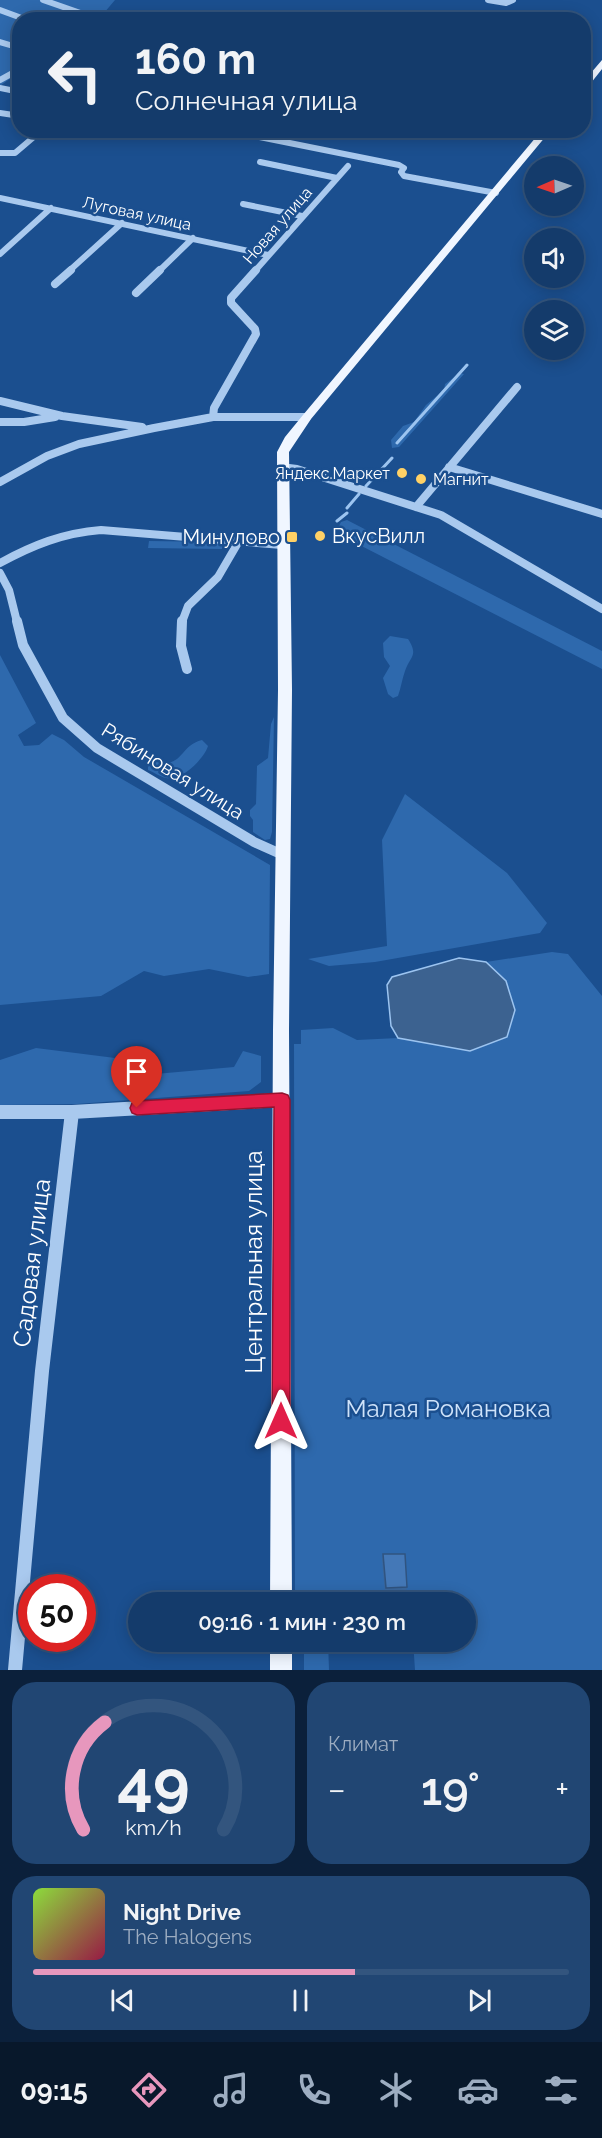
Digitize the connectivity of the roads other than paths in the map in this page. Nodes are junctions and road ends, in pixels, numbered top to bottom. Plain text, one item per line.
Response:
1 (43, 0) edge
2 (488, 0) edge
3 (513, 0) edge
4 (74, 12) edge
5 (602, 63) edge
6 (591, 77) edge
7 (33, 138) edge
8 (265, 138) edge
9 (541, 138) edge
10 (0, 153) edge
11 (260, 162) dead end
12 (348, 166) dead end
13 (337, 178) junction
14 (496, 193) junction
15 (0, 198) edge
16 (243, 204) dead end
17 (51, 208) junction
18 (302, 216) junction
19 (122, 223) junction
20 (193, 238) junction
21 (0, 254) edge
22 (268, 255) junction
23 (55, 284) dead end
24 (136, 293) dead end
25 (517, 387) dead end
26 (0, 401) edge
27 (62, 416) junction
28 (213, 417) junction
29 (307, 417) junction
30 (0, 422) edge
31 (154, 428) junction
32 (281, 467) junction
33 (449, 467) junction
34 (0, 482) edge
35 (416, 507) junction
36 (602, 514) edge
37 (239, 541) junction
38 (282, 544) junction
39 (0, 563) edge
40 (0, 573) edge
41 (602, 609) edge
42 (187, 669) dead end
43 (283, 855) junction
44 (282, 1100) junction
45 (0, 1112) edge
46 (72, 1112) junction
47 (281, 1592) edge
48 (280, 1652) edge
49 (15, 1670) edge
50 (281, 1670) edge

1 - 4 street
2 - 3 street
5 - 6 main road
7 - 10 street
8 - 14 street
9 - 14 main road, Центральная улица
11 - 13 street
12 - 13 street, Новая улица
13 - 18 street, Новая улица
14 - 29 main road, Центральная улица
15 - 17 street, Луговая улица
16 - 18 street
17 - 19 street, Луговая улица
17 - 21 street
18 - 22 street, Новая улица
19 - 20 street, Луговая улица
19 - 23 street
20 - 22 street, Луговая улица
20 - 24 street
22 - 28 street, Новая улица
25 - 33 street
26 - 27 street
27 - 30 street
27 - 31 street
28 - 29 street
28 - 31 street
29 - 32 main road, Центральная улица
31 - 34 street
32 - 35 street
32 - 38 main road, Центральная улица
33 - 35 street
33 - 36 street
35 - 41 street
37 - 38 street
37 - 39 street
37 - 42 street
38 - 43 main road, Центральная улица
40 - 43 street, Рябиновая улица
43 - 44 main road, Центральная улица
44 - 46 street
44 - 47 main road, Центральная улица
45 - 46 street
46 - 49 street, Садовая улица
48 - 50 main road

